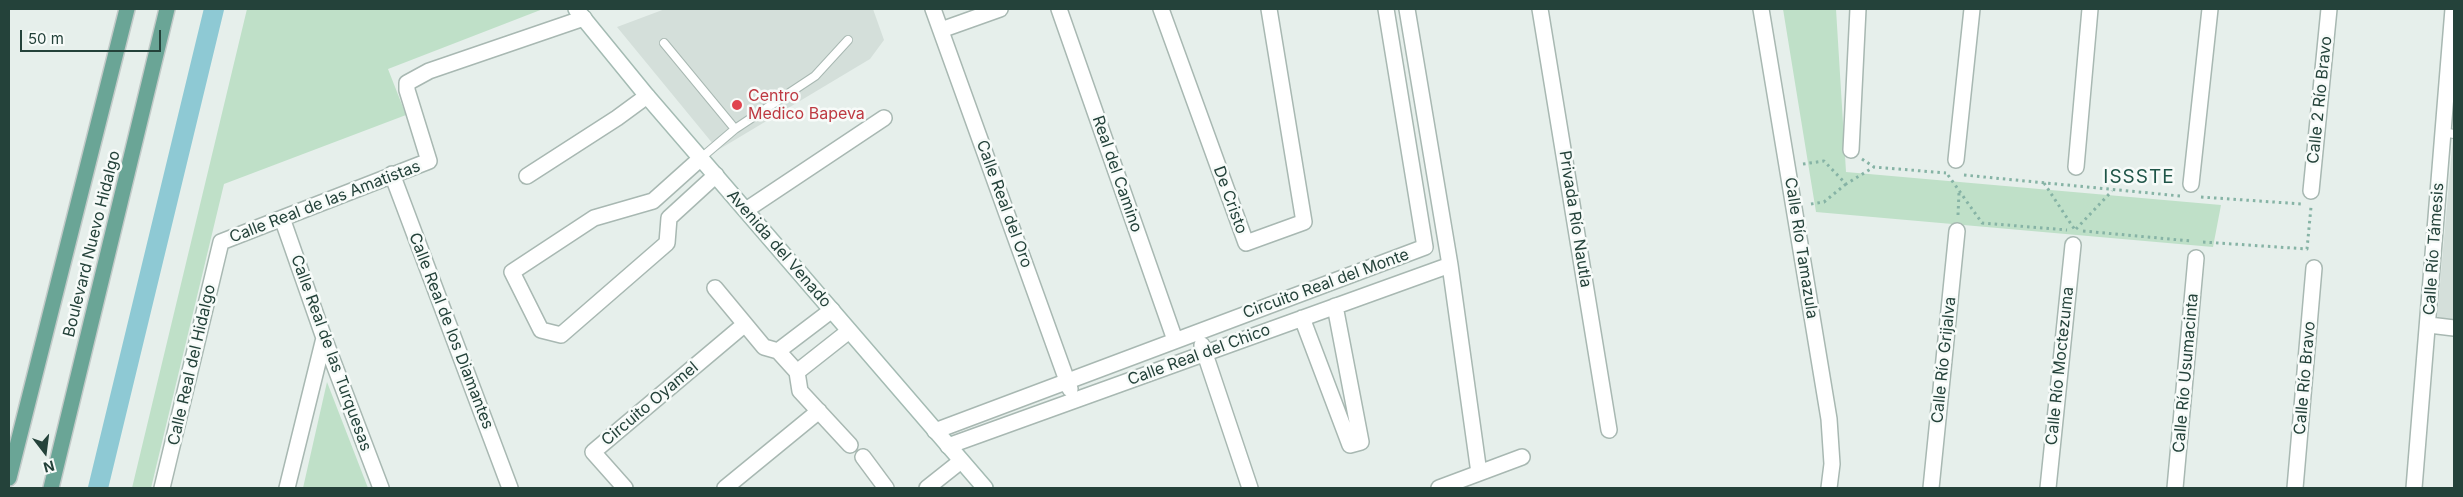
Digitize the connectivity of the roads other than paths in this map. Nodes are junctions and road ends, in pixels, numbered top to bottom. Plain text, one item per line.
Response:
1 (127, 9) edge
2 (167, 9) edge
3 (933, 9) edge
4 (1000, 9) edge
5 (1059, 9) edge
6 (1161, 9) edge
7 (1269, 9) edge
8 (1386, 9) edge
9 (1407, 9) edge
10 (1540, 9) edge
11 (1761, 9) edge
12 (1858, 9) edge
13 (1972, 9) edge
14 (2090, 9) edge
15 (2210, 9) edge
16 (2329, 9) edge
17 (2453, 9) edge
18 (580, 13) edge
19 (941, 30) junction
20 (848, 40) dead end
21 (664, 43) dead end
22 (647, 96) junction
23 (884, 118) dead end
24 (735, 129) junction
25 (2449, 133) edge
26 (1851, 150) dead end
27 (701, 158) junction
28 (1956, 160) dead end
29 (2076, 167) dead end
30 (392, 174) junction
31 (716, 175) junction
32 (527, 176) dead end
33 (2311, 191) dead end
34 (2194, 192) road end
35 (653, 201) junction
36 (746, 210) junction
37 (282, 218) junction
38 (668, 218) junction
39 (1957, 231) road end
40 (2074, 238) road end
41 (221, 242) joint
42 (2196, 258) dead end
43 (1450, 265) junction
44 (2314, 268) dead end
45 (715, 288) dead end
46 (1335, 306) junction
47 (832, 310) junction
48 (1302, 318) junction
49 (745, 324) junction
50 (2428, 325) junction
51 (2454, 328) edge
52 (849, 331) junction
53 (1197, 332) junction
54 (324, 338) junction
55 (1175, 340) junction
56 (778, 351) junction
57 (1205, 352) junction
58 (797, 372) junction
59 (1068, 380) junction
60 (1074, 400) junction
61 (819, 411) junction
62 (1609, 430) dead end
63 (935, 431) junction
64 (850, 445) dead end
65 (948, 446) junction
66 (863, 457) dead end
67 (1522, 457) dead end
68 (961, 461) junction
69 (1479, 473) junction
70 (9, 478) edge
71 (979, 486) edge
72 (51, 488) edge
73 (162, 488) edge
74 (287, 488) edge
75 (381, 488) edge
76 (510, 488) edge
77 (625, 488) edge
78 (725, 488) edge
79 (886, 488) edge
80 (927, 488) edge
81 (1250, 488) edge
82 (1439, 488) edge
83 (1829, 488) edge
84 (1930, 488) edge
85 (2048, 488) edge
86 (2175, 488) edge
87 (2295, 488) edge
88 (2414, 488) edge

1 - 70 main road, Boulevard Nuevo Hidalgo
2 - 72 main road, Boulevard Nuevo Hidalgo
3 - 19 street, Calle Real del Oro
4 - 19 street
5 - 55 street, Real del Camino
6 - 7 street, De Cristo
8 - 53 street, Circuito Real del Monte
9 - 43 street
10 - 62 street, Privada Río Nautla
11 - 83 street, Calle Río Tamazula
12 - 26 street
13 - 28 street
14 - 29 street
15 - 34 street
16 - 33 street, Calle 2 Río Bravo
17 - 25 street, Calle Río Támesis
18 - 22 street, Avenida del Venado
18 - 30 street, Calle Real de las Amatistas
19 - 59 street, Calle Real del Oro
20 - 24 lane
21 - 24 lane
22 - 27 street, Avenida del Venado
22 - 32 street
23 - 36 street
24 - 27 lane
25 - 50 street, Calle Río Támesis
27 - 31 street, Avenida del Venado
27 - 35 street
30 - 37 street, Calle Real de las Amatistas
30 - 76 street, Calle Real de los Diamantes
31 - 36 street, Avenida del Venado
31 - 38 street
35 - 38 street
35 - 38 street
36 - 47 street, Avenida del Venado
37 - 41 street, Calle Real de las Amatistas
37 - 54 street, Calle Real de las Turquesas
39 - 84 street, Calle Río Grijalva
40 - 85 street, Calle Río Moctezuma
41 - 73 street, Calle Real del Hidalgo
42 - 86 street, Calle Río Usumacinta
43 - 46 street, Calle Real del Chico
43 - 69 street
44 - 87 street, Calle Río Bravo
45 - 49 street
46 - 48 street, Calle Real del Chico
46 - 48 street
47 - 52 street, Avenida del Venado
47 - 56 street
48 - 57 street, Calle Real del Chico
49 - 56 street
49 - 77 street, Circuito Oyamel
50 - 51 street
50 - 88 street, Calle Río Támesis
52 - 58 street
52 - 63 street, Avenida del Venado
53 - 55 street, Circuito Real del Monte
53 - 57 street
54 - 74 street
54 - 75 street, Calle Real de las Turquesas
55 - 59 street, Circuito Real del Monte
56 - 58 street
57 - 60 street, Calle Real del Chico
57 - 81 street
58 - 61 street
59 - 60 street, Calle Real del Oro
59 - 63 street, Circuito Real del Monte
60 - 65 street, Calle Real del Chico
61 - 64 street
61 - 78 street
63 - 65 street, Avenida del Venado
65 - 68 street, Avenida del Venado
66 - 79 street
67 - 69 street
68 - 71 street, Avenida del Venado
68 - 80 street
69 - 82 street

